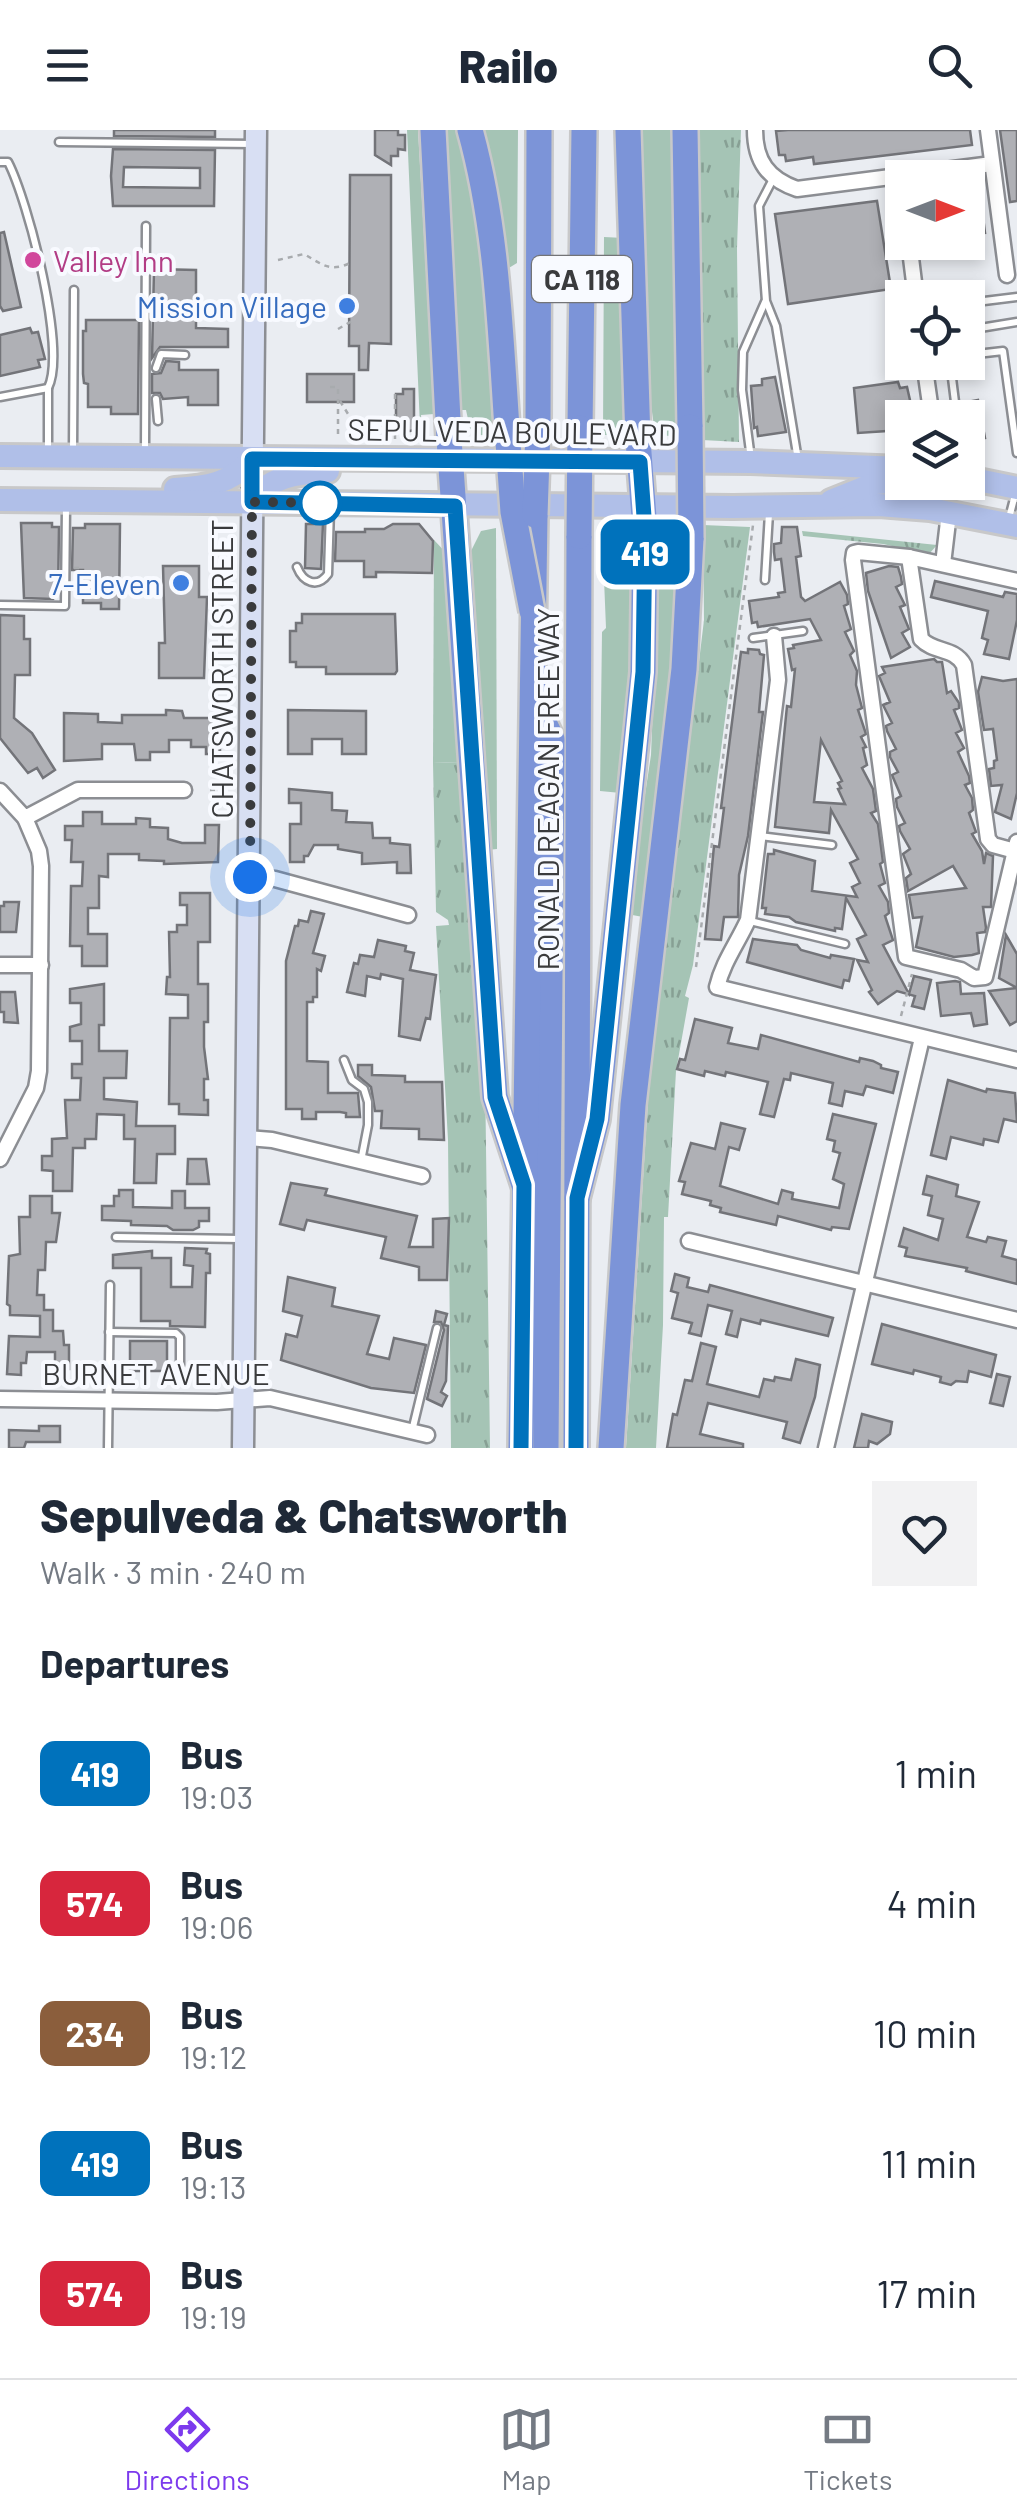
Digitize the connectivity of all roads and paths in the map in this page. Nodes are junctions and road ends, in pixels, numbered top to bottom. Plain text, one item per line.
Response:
1 (432, 130) edge
2 (539, 130) edge
3 (584, 130) edge
4 (628, 130) edge
5 (684, 130) edge
6 (754, 130) edge
7 (988, 130) edge
8 (256, 137) edge
9 (59, 142) dead end
10 (473, 142) edge
11 (0, 162) edge
12 (992, 164) junction
13 (985, 165) edge
14 (885, 178) edge
15 (773, 180) junction
16 (146, 226) dead end
17 (278, 260) dead end
18 (352, 262) dead end
19 (1006, 275) dead end
20 (74, 290) dead end
21 (1017, 297) edge
22 (766, 301) junction
23 (985, 302) edge
24 (352, 321) dead end
25 (1017, 322) edge
26 (985, 327) edge
27 (338, 329) dead end
28 (985, 353) edge
29 (185, 356) dead end
30 (156, 368) dead end
31 (330, 387) dead end
32 (48, 388) junction
33 (395, 392) dead end
34 (0, 397) edge
35 (338, 398) junction
36 (156, 399) dead end
37 (158, 421) dead end
38 (338, 436) dead end
39 (358, 439) dead end
40 (395, 439) dead end
41 (1017, 453) edge
42 (0, 456) edge
43 (48, 456) junction
44 (73, 456) junction
45 (145, 457) junction
46 (414, 458) junction
47 (252, 459) junction
48 (450, 459) junction
49 (640, 462) junction
50 (751, 462) junction
51 (798, 464) junction
52 (885, 467) edge
53 (985, 481) edge
54 (885, 482) edge
55 (1017, 487) edge
56 (0, 500) edge
57 (66, 500) junction
58 (936, 500) edge
59 (138, 501) junction
60 (252, 502) junction
61 (330, 503) junction
62 (823, 505) junction
63 (455, 506) junction
64 (643, 506) junction
65 (770, 506) junction
66 (939, 511) junction
67 (753, 524) dead end
68 (1014, 531) edge
69 (910, 557) junction
70 (943, 564) junction
71 (297, 567) dead end
72 (72, 568) dead end
73 (83, 568) dead end
74 (764, 580) dead end
75 (1017, 581) edge
76 (0, 605) edge
77 (532, 611) junction
78 (803, 631) dead end
79 (774, 636) junction
80 (753, 638) dead end
81 (532, 698) junction
82 (184, 790) dead end
83 (210, 790) dead end
84 (226, 790) dead end
85 (0, 791) edge
86 (25, 818) junction
87 (580, 820) junction
88 (759, 836) junction
89 (832, 845) dead end
90 (1016, 847) edge
91 (250, 877) junction
92 (408, 915) dead end
93 (748, 920) junction
94 (845, 944) dead end
95 (0, 964) edge
96 (41, 964) junction
97 (696, 967) dead end
98 (912, 972) dead end
99 (901, 1016) dead end
100 (922, 1038) junction
101 (344, 1060) dead end
102 (1017, 1060) edge
103 (247, 1138) junction
104 (0, 1159) edge
105 (361, 1162) junction
106 (422, 1176) dead end
107 (524, 1185) junction
108 (577, 1198) junction
109 (116, 1236) dead end
110 (246, 1239) junction
111 (689, 1241) dead end
112 (864, 1283) junction
113 (110, 1285) dead end
114 (1017, 1320) edge
115 (437, 1328) dead end
116 (109, 1332) junction
117 (180, 1365) dead end
118 (0, 1399) edge
119 (108, 1400) junction
120 (244, 1401) junction
121 (420, 1434) joint
122 (108, 1448) edge
123 (243, 1448) edge
124 (522, 1448) edge
125 (546, 1448) edge
126 (554, 1448) edge
127 (576, 1448) edge
128 (612, 1448) edge
129 (826, 1448) edge

1 - 48 highway
2 - 77 highway, RONALD REAGAN FREEWAY / CA 118, bridge
3 - 87 highway, RONALD REAGAN FREEWAY / CA 118, bridge
4 - 49 highway
5 - 128 highway, bridge
6 - 15 street
7 - 12 street
8 - 9 lane
8 - 47 main road, CHATSWORTH STREET
10 - 77 highway, bridge
11 - 32 lane
12 - 13 street
12 - 19 street
14 - 15 street
15 - 22 lane
16 - 45 lane
17 - 18 path
20 - 44 lane
21 - 23 lane
22 - 50 lane
22 - 51 lane
24 - 27 path
25 - 26 lane
28 - 41 lane
29 - 30 lane
31 - 35 path
32 - 34 lane
32 - 43 lane
33 - 40 path
35 - 38 path
35 - 39 path
36 - 37 lane
42 - 43 main road, SEPULVEDA BOULEVARD
43 - 44 main road, SEPULVEDA BOULEVARD
44 - 45 main road, SEPULVEDA BOULEVARD
45 - 47 main road, SEPULVEDA BOULEVARD
46 - 47 main road, SEPULVEDA BOULEVARD
46 - 48 main road, SEPULVEDA BOULEVARD
46 - 60 main road
47 - 59 main road
47 - 60 main road, CHATSWORTH STREET
48 - 49 main road, SEPULVEDA BOULEVARD
48 - 63 highway
49 - 50 main road, SEPULVEDA BOULEVARD
49 - 64 highway
50 - 51 main road, SEPULVEDA BOULEVARD
51 - 52 main road, SEPULVEDA BOULEVARD
53 - 55 main road
54 - 62 main road
55 - 68 lane
56 - 57 main road
57 - 59 main road
57 - 76 lane
58 - 66 street
59 - 60 main road
60 - 61 main road
60 - 91 main road, CHATSWORTH STREET
61 - 63 main road
61 - 71 lane
62 - 65 main road
62 - 66 main road
63 - 64 main road
63 - 107 highway
64 - 65 main road
64 - 108 highway
65 - 74 lane
66 - 68 main road
66 - 70 street
67 - 97 path
69 - 70 street
69 - 90 street
69 - 90 street
70 - 75 street
72 - 73 path
77 - 81 highway, RONALD REAGAN FREEWAY / CA 118
78 - 79 lane
79 - 80 lane
79 - 88 street
81 - 107 highway, RONALD REAGAN FREEWAY / CA 118
81 - 125 highway, CA 118
82 - 86 street
83 - 84 path
85 - 86 street
86 - 96 street
87 - 108 highway, RONALD REAGAN FREEWAY / CA 118
87 - 126 highway, CA 118
88 - 89 lane
88 - 93 street
91 - 92 street
91 - 103 main road, CHATSWORTH STREET
93 - 94 lane
93 - 100 street
95 - 96 street
96 - 104 street
98 - 99 path
100 - 102 street
100 - 112 street
101 - 105 lane
103 - 105 street
103 - 110 main road, CHATSWORTH STREET
105 - 106 street
107 - 124 highway, RONALD REAGAN FREEWAY / CA 118
108 - 127 highway, RONALD REAGAN FREEWAY / CA 118
109 - 110 lane
110 - 120 main road, CHATSWORTH STREET
111 - 112 street
112 - 114 street
112 - 129 street
113 - 116 lane
115 - 121 lane
116 - 117 lane
116 - 119 lane
118 - 119 street, BURNET AVENUE
119 - 120 street, BURNET AVENUE
119 - 122 lane
120 - 121 street, BURNET AVENUE
120 - 123 main road, CHATSWORTH STREET

